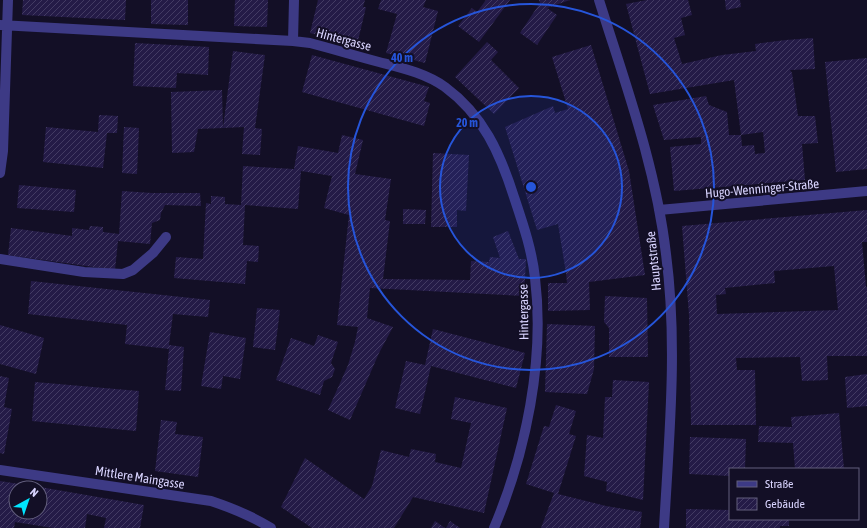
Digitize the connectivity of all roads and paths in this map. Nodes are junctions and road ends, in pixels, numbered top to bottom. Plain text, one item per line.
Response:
1 (8, 0) edge
2 (294, 0) edge
3 (599, 0) edge
4 (4, 26) edge
5 (294, 41) junction
6 (0, 172) edge
7 (867, 191) edge
8 (659, 210) junction
9 (166, 237) dead end
10 (0, 260) edge
11 (0, 470) edge
12 (271, 528) edge
13 (494, 528) edge
14 (664, 528) edge

1 - 4 street
2 - 5 street
3 - 8 street, Hauptstraße
4 - 5 street, Hintergasse
4 - 6 street
5 - 13 street, Hintergasse
7 - 8 street, Hugo-Wenninger-Straße
8 - 14 street, Hauptstraße
9 - 10 street
11 - 12 street, Mittlere Maingasse

